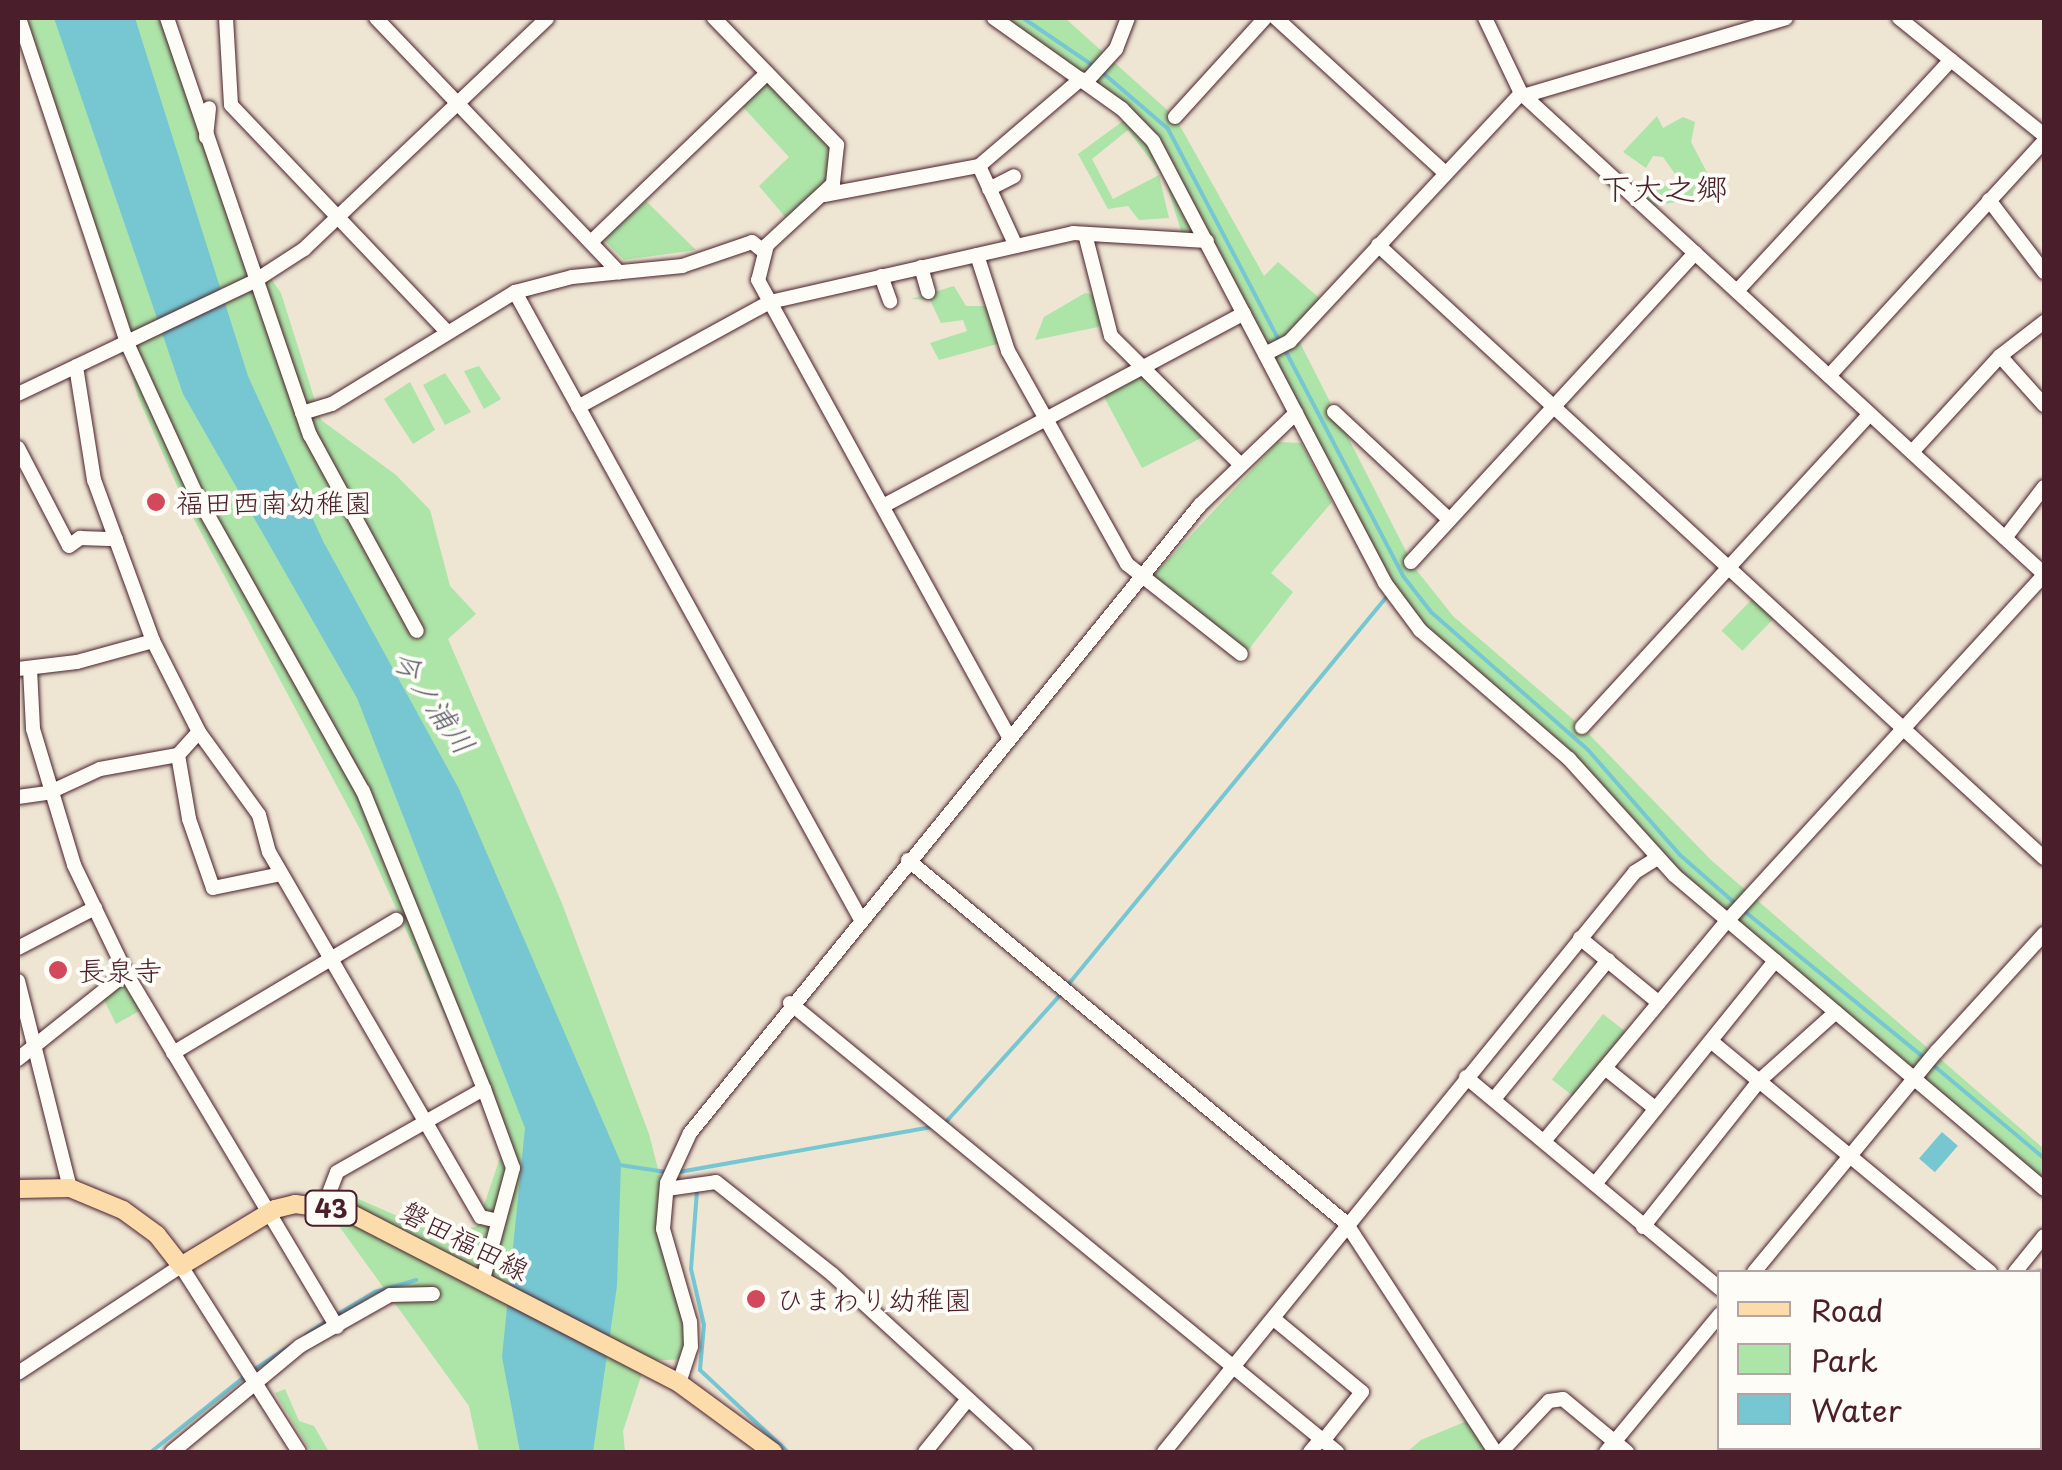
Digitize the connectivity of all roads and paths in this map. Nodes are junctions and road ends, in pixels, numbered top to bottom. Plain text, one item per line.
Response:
1 (19, 18) edge
2 (167, 18) edge
3 (226, 18) edge
4 (376, 18) edge
5 (547, 18) edge
6 (714, 18) edge
7 (994, 18) edge
8 (1128, 18) edge
9 (1265, 18) edge
10 (1276, 18) edge
11 (1485, 18) edge
12 (1786, 18) edge
13 (1899, 18) edge
14 (1951, 60) junction
15 (768, 73) junction
16 (1083, 80) junction
17 (1522, 94) junction
18 (458, 103) junction
19 (209, 108) dead end
20 (1175, 117) dead end
21 (2044, 138) edge
22 (205, 140) junction
23 (979, 166) junction
24 (1445, 173) junction
25 (1014, 176) dead end
26 (984, 190) junction
27 (824, 195) junction
28 (1989, 200) junction
29 (339, 218) junction
30 (1085, 234) junction
31 (1207, 241) junction
32 (591, 242) junction
33 (1016, 246) junction
34 (1378, 246) junction
35 (762, 251) junction
36 (1695, 253) junction
37 (976, 255) junction
38 (921, 267) junction
39 (619, 272) junction
40 (2044, 272) edge
41 (882, 276) junction
42 (254, 282) junction
43 (1737, 291) junction
44 (515, 292) junction
45 (928, 292) dead end
46 (890, 301) dead end
47 (770, 302) junction
48 (1244, 313) junction
49 (2044, 322) edge
50 (446, 331) junction
51 (129, 342) junction
52 (1268, 352) junction
53 (2000, 356) junction
54 (76, 366) junction
55 (1143, 367) junction
56 (1829, 376) junction
57 (18, 394) edge
58 (2044, 405) edge
59 (1553, 406) junction
60 (578, 407) junction
61 (1296, 412) junction
62 (1334, 412) dead end
63 (302, 413) junction
64 (1870, 414) junction
65 (1046, 419) junction
66 (18, 448) edge
67 (1912, 452) junction
68 (1238, 462) junction
69 (2041, 497) edge
70 (883, 506) junction
71 (1450, 520) junction
72 (2005, 538) junction
73 (116, 539) junction
74 (1411, 562) dead end
75 (1728, 568) junction
76 (1141, 575) junction
77 (2044, 575) edge
78 (417, 631) dead end
79 (154, 641) junction
80 (1241, 654) dead end
81 (24, 669) edge
82 (1582, 727) dead end
83 (1903, 728) junction
84 (198, 732) junction
85 (1009, 737) junction
86 (178, 755) junction
87 (48, 793) junction
88 (18, 797) edge
89 (1657, 858) junction
90 (2044, 858) edge
91 (908, 860) junction
92 (281, 874) junction
93 (95, 908) junction
94 (860, 918) junction
95 (1729, 919) junction
96 (396, 920) dead end
97 (2044, 934) edge
98 (1580, 938) junction
99 (18, 948) edge
100 (332, 959) junction
101 (1608, 960) junction
102 (1775, 961) junction
103 (126, 974) junction
104 (18, 981) edge
105 (790, 1003) junction
106 (1659, 1003) junction
107 (1836, 1012) junction
108 (1712, 1042) junction
109 (32, 1051) junction
110 (172, 1053) junction
111 (18, 1059) edge
112 (1606, 1068) junction
113 (1466, 1077) junction
114 (1915, 1078) junction
115 (1759, 1082) junction
116 (484, 1089) junction
117 (1494, 1099) junction
118 (1656, 1109) junction
119 (428, 1121) junction
120 (1545, 1140) junction
121 (1850, 1158) junction
122 (1594, 1184) junction
123 (70, 1188) junction
124 (667, 1188) junction
125 (2044, 1189) edge
126 (18, 1190) edge
127 (324, 1206) junction
128 (266, 1214) junction
129 (498, 1221) junction
130 (1346, 1223) junction
131 (1643, 1227) junction
132 (2044, 1236) edge
133 (181, 1266) junction
134 (1756, 1270) edge
135 (1988, 1270) edge
136 (2022, 1270) edge
137 (482, 1279) junction
138 (1717, 1287) edge
139 (433, 1294) dead end
140 (1717, 1318) edge
141 (1274, 1319) junction
142 (336, 1327) junction
143 (1234, 1368) junction
144 (18, 1372) edge
145 (256, 1383) junction
146 (679, 1383) junction
147 (968, 1399) junction
148 (1322, 1440) junction
149 (1616, 1449) edge
150 (172, 1452) edge
151 (299, 1452) edge
152 (773, 1452) edge
153 (925, 1452) edge
154 (1026, 1452) edge
155 (1164, 1452) edge
156 (1310, 1452) edge
157 (1337, 1452) edge
158 (1498, 1452) edge

1 - 51 street
2 - 22 street
3 - 29 street
4 - 18 street
5 - 18 street
6 - 15 street
7 - 16 street
8 - 16 street
9 - 20 street
10 - 24 street
11 - 17 street
12 - 17 street
13 - 14 street
14 - 21 street
14 - 43 street
15 - 27 street
15 - 32 street
16 - 23 street
16 - 31 street
17 - 24 street
17 - 36 street
18 - 29 street
18 - 32 street
19 - 22 street
21 - 28 street
22 - 42 street
23 - 26 street
23 - 27 street
24 - 34 street
25 - 26 street
26 - 33 street
27 - 35 street
28 - 40 street
28 - 56 street
29 - 42 street
29 - 50 street
30 - 31 street
30 - 33 street
30 - 55 street
31 - 48 street
32 - 39 street
33 - 37 street
34 - 52 street
34 - 59 street
35 - 39 street
35 - 47 street
36 - 43 street
36 - 59 street
37 - 38 street
37 - 65 street
38 - 41 street
38 - 45 street
39 - 44 street
41 - 46 street
41 - 47 street
42 - 51 street
42 - 63 street
43 - 56 street
44 - 50 street
44 - 60 street
47 - 60 street
47 - 70 street
48 - 52 street
48 - 55 street
49 - 53 street
50 - 63 street
51 - 54 street
51 - 116 street
52 - 61 street
53 - 58 street
53 - 67 street
54 - 57 street
54 - 73 street
55 - 65 street
55 - 68 street
56 - 64 street
59 - 71 street
59 - 75 street
60 - 94 street
61 - 68 street
61 - 89 street
62 - 71 street
63 - 78 street
64 - 67 street
64 - 75 street
65 - 70 street
65 - 76 street
66 - 73 street
67 - 72 street
68 - 76 street
69 - 72 street
70 - 85 street
71 - 74 street
72 - 77 street
73 - 79 street
75 - 82 street
75 - 83 street
76 - 80 street
76 - 85 street
77 - 83 street
79 - 81 street
79 - 84 street
81 - 87 street
83 - 90 street
83 - 95 street
84 - 86 street
84 - 92 street
85 - 91 street
86 - 87 street
86 - 92 street
87 - 88 street
87 - 93 street
89 - 95 street
89 - 98 street
91 - 94 street
91 - 130 street
92 - 100 street
93 - 99 street
93 - 103 street
94 - 105 street
95 - 102 street
95 - 106 street
96 - 100 street
97 - 114 street
98 - 101 street
98 - 113 street
100 - 110 street
100 - 119 street
101 - 106 street
101 - 117 street
102 - 107 street
102 - 108 street
103 - 109 street
103 - 110 street
104 - 109 street
105 - 124 street
105 - 143 street
106 - 112 street
107 - 114 street
107 - 115 street
108 - 115 street
108 - 118 street
109 - 111 street
109 - 123 street
110 - 128 street
112 - 118 street
112 - 120 street
113 - 117 street
113 - 130 street
114 - 121 street
114 - 125 street
115 - 121 street
115 - 131 street
116 - 119 street
116 - 129 street
117 - 120 street
118 - 122 street
119 - 127 street
119 - 129 street
120 - 122 street
121 - 134 street
121 - 135 street
122 - 131 street
123 - 126 main road
123 - 133 main road
124 - 146 street
124 - 147 street
127 - 128 main road, 磐田福田線 / 43
127 - 137 main road, 磐田福田線 / 43
128 - 133 main road, 磐田福田線 / 43
128 - 142 street
129 - 137 street
130 - 141 street
130 - 158 street
131 - 138 street
132 - 136 street
133 - 144 street
133 - 145 street
137 - 146 main road, 磐田福田線 / 43
139 - 142 street
140 - 149 street
141 - 143 street
141 - 148 street
142 - 145 street
143 - 148 street
143 - 155 street
145 - 150 street
145 - 151 street
146 - 152 main road, 磐田福田線 / 43
147 - 153 street
147 - 154 street
148 - 156 street
148 - 157 street
149 - 158 street

